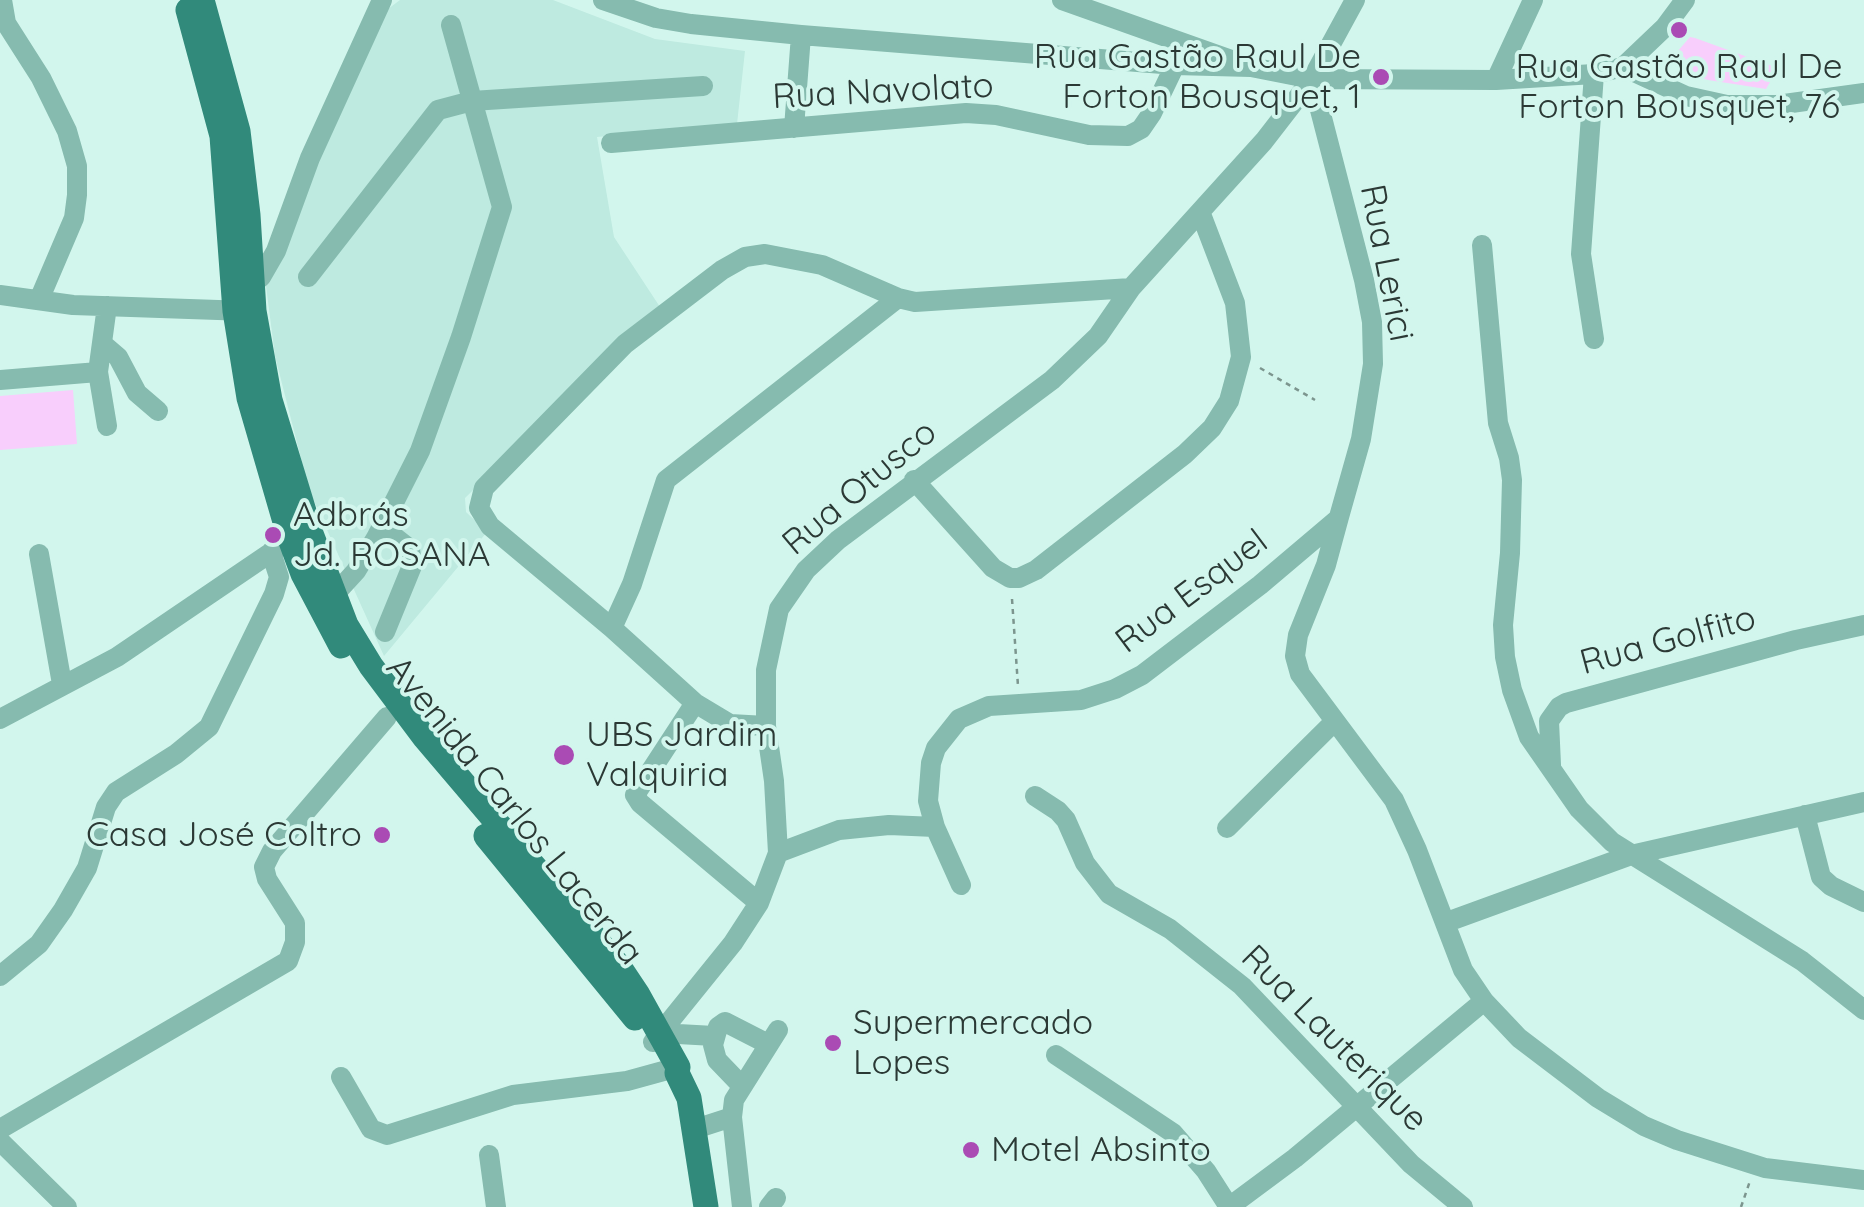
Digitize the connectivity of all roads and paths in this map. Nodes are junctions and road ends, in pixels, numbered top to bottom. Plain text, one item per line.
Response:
1 (2, 0) edge
2 (185, 0) edge
3 (202, 0) edge
4 (382, 0) edge
5 (603, 0) edge
6 (1062, 0) edge
7 (1356, 0) edge
8 (1533, 0) edge
9 (1686, 0) edge
10 (3, 21) edge
11 (450, 26) dead end
12 (801, 35) junction
13 (1175, 64) junction
14 (1251, 67) junction
15 (1623, 68) junction
16 (1594, 74) junction
17 (1312, 80) junction
18 (1496, 80) junction
19 (703, 86) dead end
20 (1864, 93) edge
21 (472, 101) junction
22 (794, 128) junction
23 (612, 143) dead end
24 (1201, 214) junction
25 (1482, 245) dead end
26 (308, 277) dead end
27 (1131, 288) junction
28 (0, 295) edge
29 (898, 298) junction
30 (39, 300) junction
31 (244, 301) junction
32 (107, 306) junction
33 (1594, 339) dead end
34 (104, 346) junction
35 (1241, 358) junction
36 (98, 372) junction
37 (0, 380) edge
38 (1316, 400) dead end
39 (158, 411) dead end
40 (108, 426) dead end
41 (914, 480) junction
42 (1339, 518) junction
43 (382, 526) junction
44 (290, 541) junction
45 (39, 554) dead end
46 (1010, 578) junction
47 (326, 600) junction
48 (1864, 625) edge
49 (612, 628) junction
50 (384, 632) dead end
51 (62, 684) junction
52 (695, 703) junction
53 (1019, 704) junction
54 (387, 717) junction
55 (0, 719) edge
56 (1335, 721) junction
57 (766, 726) junction
58 (1552, 774) junction
59 (1035, 796) dead end
60 (1864, 802) edge
61 (1805, 815) junction
62 (935, 827) junction
63 (1226, 828) dead end
64 (778, 852) junction
65 (1632, 856) junction
66 (960, 884) dead end
67 (1864, 902) edge
68 (759, 903) junction
69 (1447, 922) junction
70 (0, 976) edge
71 (1484, 1001) junction
72 (1864, 1010) edge
73 (714, 1036) junction
74 (657, 1038) junction
75 (1056, 1055) dead end
76 (676, 1070) junction
77 (341, 1078) dead end
78 (741, 1085) junction
79 (1356, 1108) junction
80 (732, 1117) junction
81 (0, 1129) edge
82 (695, 1130) junction
83 (0, 1141) edge
84 (489, 1155) dead end
85 (1756, 1165) junction
86 (1864, 1180) edge
87 (67, 1207) edge
88 (496, 1207) edge
89 (706, 1207) edge
90 (742, 1207) edge
91 (1229, 1207) edge
92 (1463, 1207) edge
93 (1741, 1207) edge

1 - 10 street
2 - 31 main road, Avenida Carlos Lacerda
3 - 31 main road, Avenida Carlos Lacerda
4 - 31 street
5 - 12 street
6 - 14 street
7 - 17 street, Rua Otusco
8 - 18 street
9 - 15 street
10 - 30 street
11 - 21 street
12 - 13 street
12 - 22 street
13 - 14 street
13 - 22 street, Rua Navolato
14 - 17 street
15 - 16 street
15 - 20 street
16 - 18 street
16 - 33 street
17 - 18 street
17 - 24 street, Rua Otusco
17 - 42 street, Rua Lerici
19 - 21 street
21 - 26 street
21 - 43 street
22 - 23 street, Rua Navolato
24 - 27 street, Rua Otusco
24 - 35 street
25 - 58 street
27 - 29 street
27 - 41 street, Rua Otusco
28 - 30 street
29 - 49 street
29 - 49 street
30 - 32 street
31 - 32 street
31 - 44 main road, Avenida Carlos Lacerda
32 - 34 street
34 - 36 street
34 - 39 street
35 - 38 path
35 - 46 street
36 - 37 street
36 - 40 street
41 - 46 street
41 - 57 street, Rua Otusco
42 - 53 street, Rua Esquel
42 - 56 street, Rua Lerici
43 - 47 street
43 - 50 street
44 - 47 main road, Avenida Carlos Lacerda
44 - 51 street
44 - 70 street
45 - 51 street
46 - 53 path
47 - 54 main road, Avenida Carlos Lacerda
47 - 74 main road, Avenida Carlos Lacerda
48 - 58 street, Rua Golfito
49 - 52 street
51 - 55 street
52 - 57 street
52 - 68 street
53 - 62 street, Rua Esquel
54 - 74 main road, Avenida Carlos Lacerda
54 - 81 street
56 - 63 street
56 - 69 street, Rua Lerici
57 - 64 street, Rua Otusco
58 - 65 street
59 - 79 street, Rua Lauterique
60 - 61 street
61 - 65 street
61 - 67 street
62 - 64 street
62 - 66 street, Rua Esquel
64 - 68 street, Rua Otusco
65 - 69 street
65 - 72 street
68 - 74 street, Rua Otusco
69 - 71 street, Rua Lerici
71 - 79 street
71 - 85 street, Rua Lerici
73 - 74 street
73 - 78 street
73 - 78 street
74 - 76 main road, Avenida Carlos Lacerda
75 - 91 street
76 - 77 street
76 - 82 main road, Avenida Carlos Lacerda
78 - 80 street
79 - 91 street
79 - 92 street, Rua Lauterique
80 - 82 street
80 - 90 street
82 - 89 main road, Avenida Carlos Lacerda
83 - 87 street
84 - 88 street
85 - 86 street, Rua Lerici
85 - 93 path

